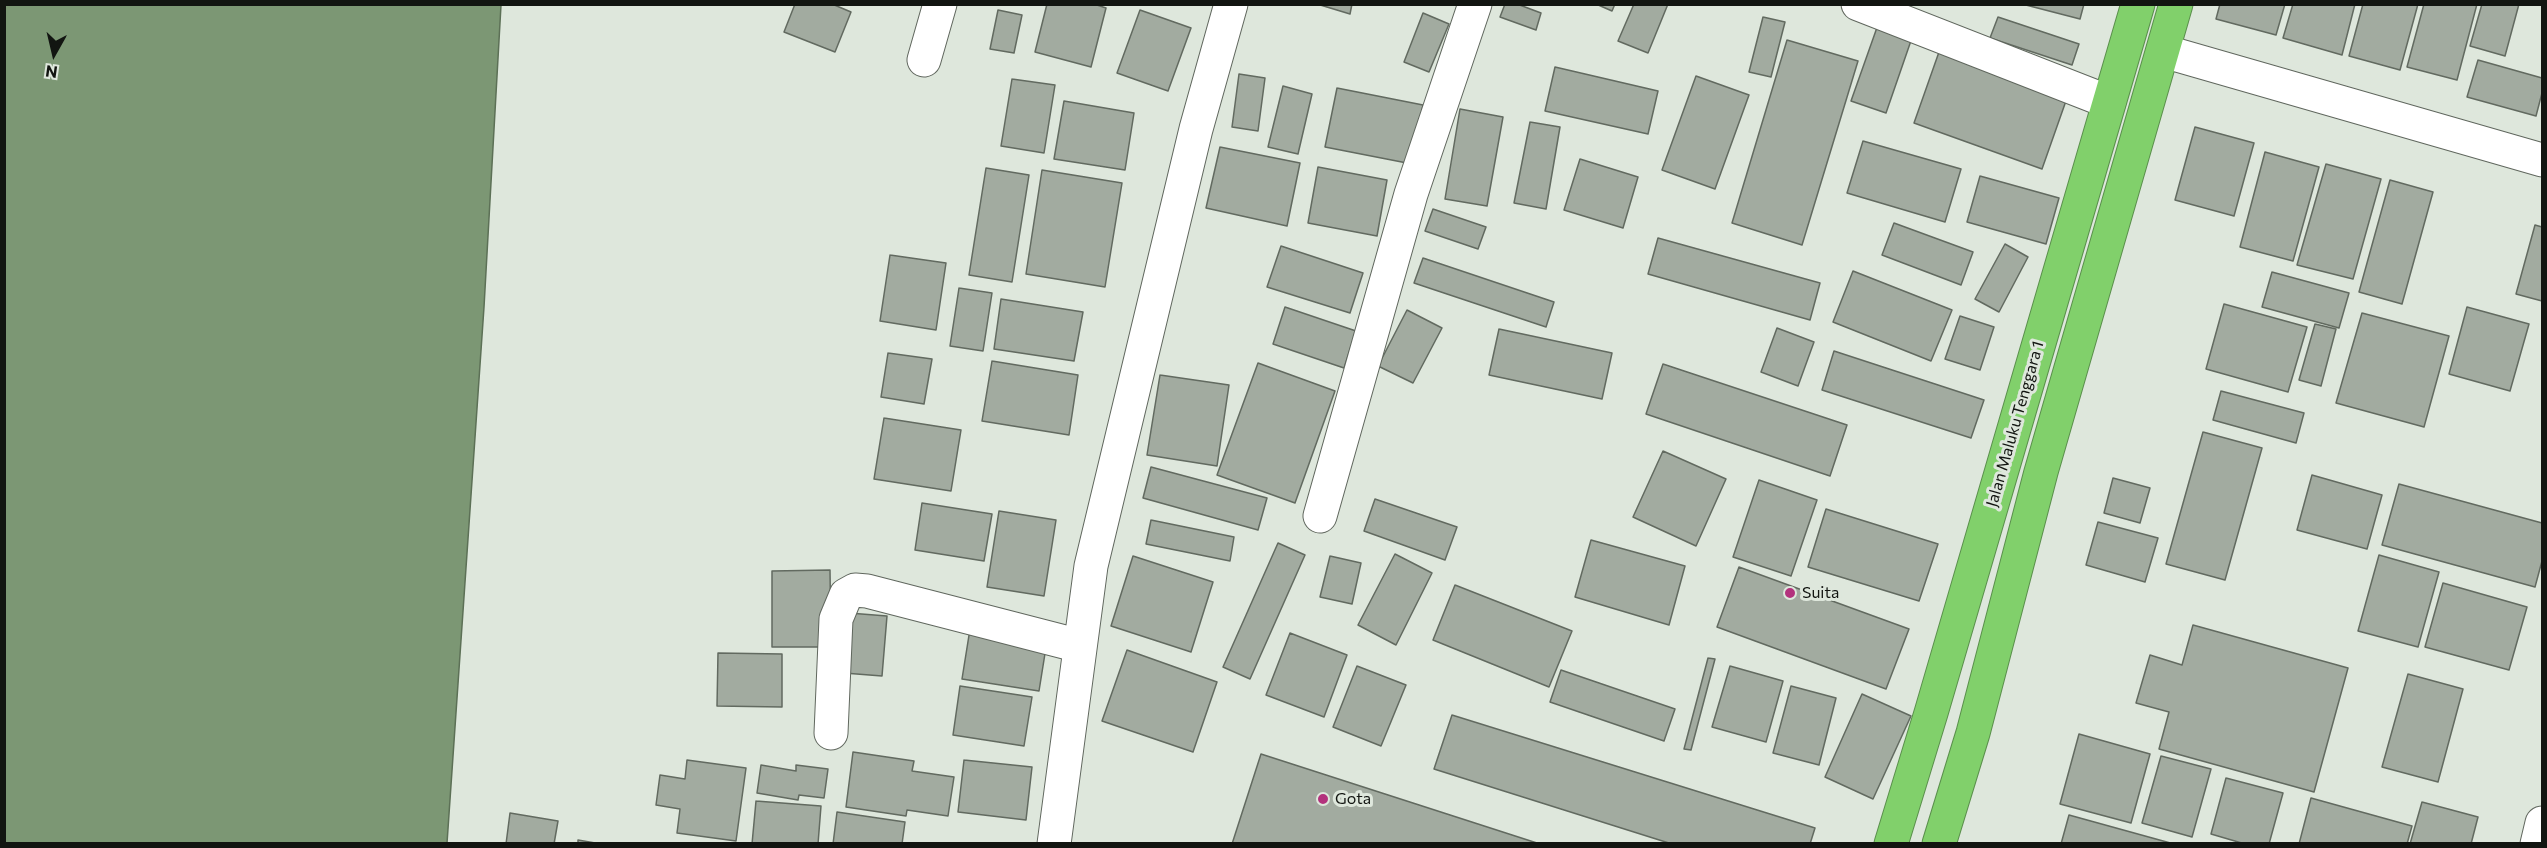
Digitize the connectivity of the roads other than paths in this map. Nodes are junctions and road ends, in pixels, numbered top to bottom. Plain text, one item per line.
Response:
1 (940, 4) edge
2 (1231, 4) edge
3 (1475, 4) edge
4 (1858, 4) edge
5 (2138, 4) edge
6 (2176, 4) edge
7 (2163, 51) junction
8 (924, 60) dead end
9 (2109, 102) junction
10 (2542, 160) edge
11 (1320, 516) dead end
12 (1080, 646) junction
13 (831, 733) dead end
14 (2542, 823) edge
15 (1054, 843) edge
16 (1891, 843) edge
17 (1939, 843) edge
18 (2537, 843) edge

1 - 8 street
2 - 12 street
3 - 11 street
4 - 9 street
5 - 9 highway, Jalan Maluku Tenggara 1
6 - 7 highway
7 - 10 street
7 - 17 highway
9 - 16 highway, Jalan Maluku Tenggara 1
12 - 13 street
12 - 15 street
14 - 18 street

